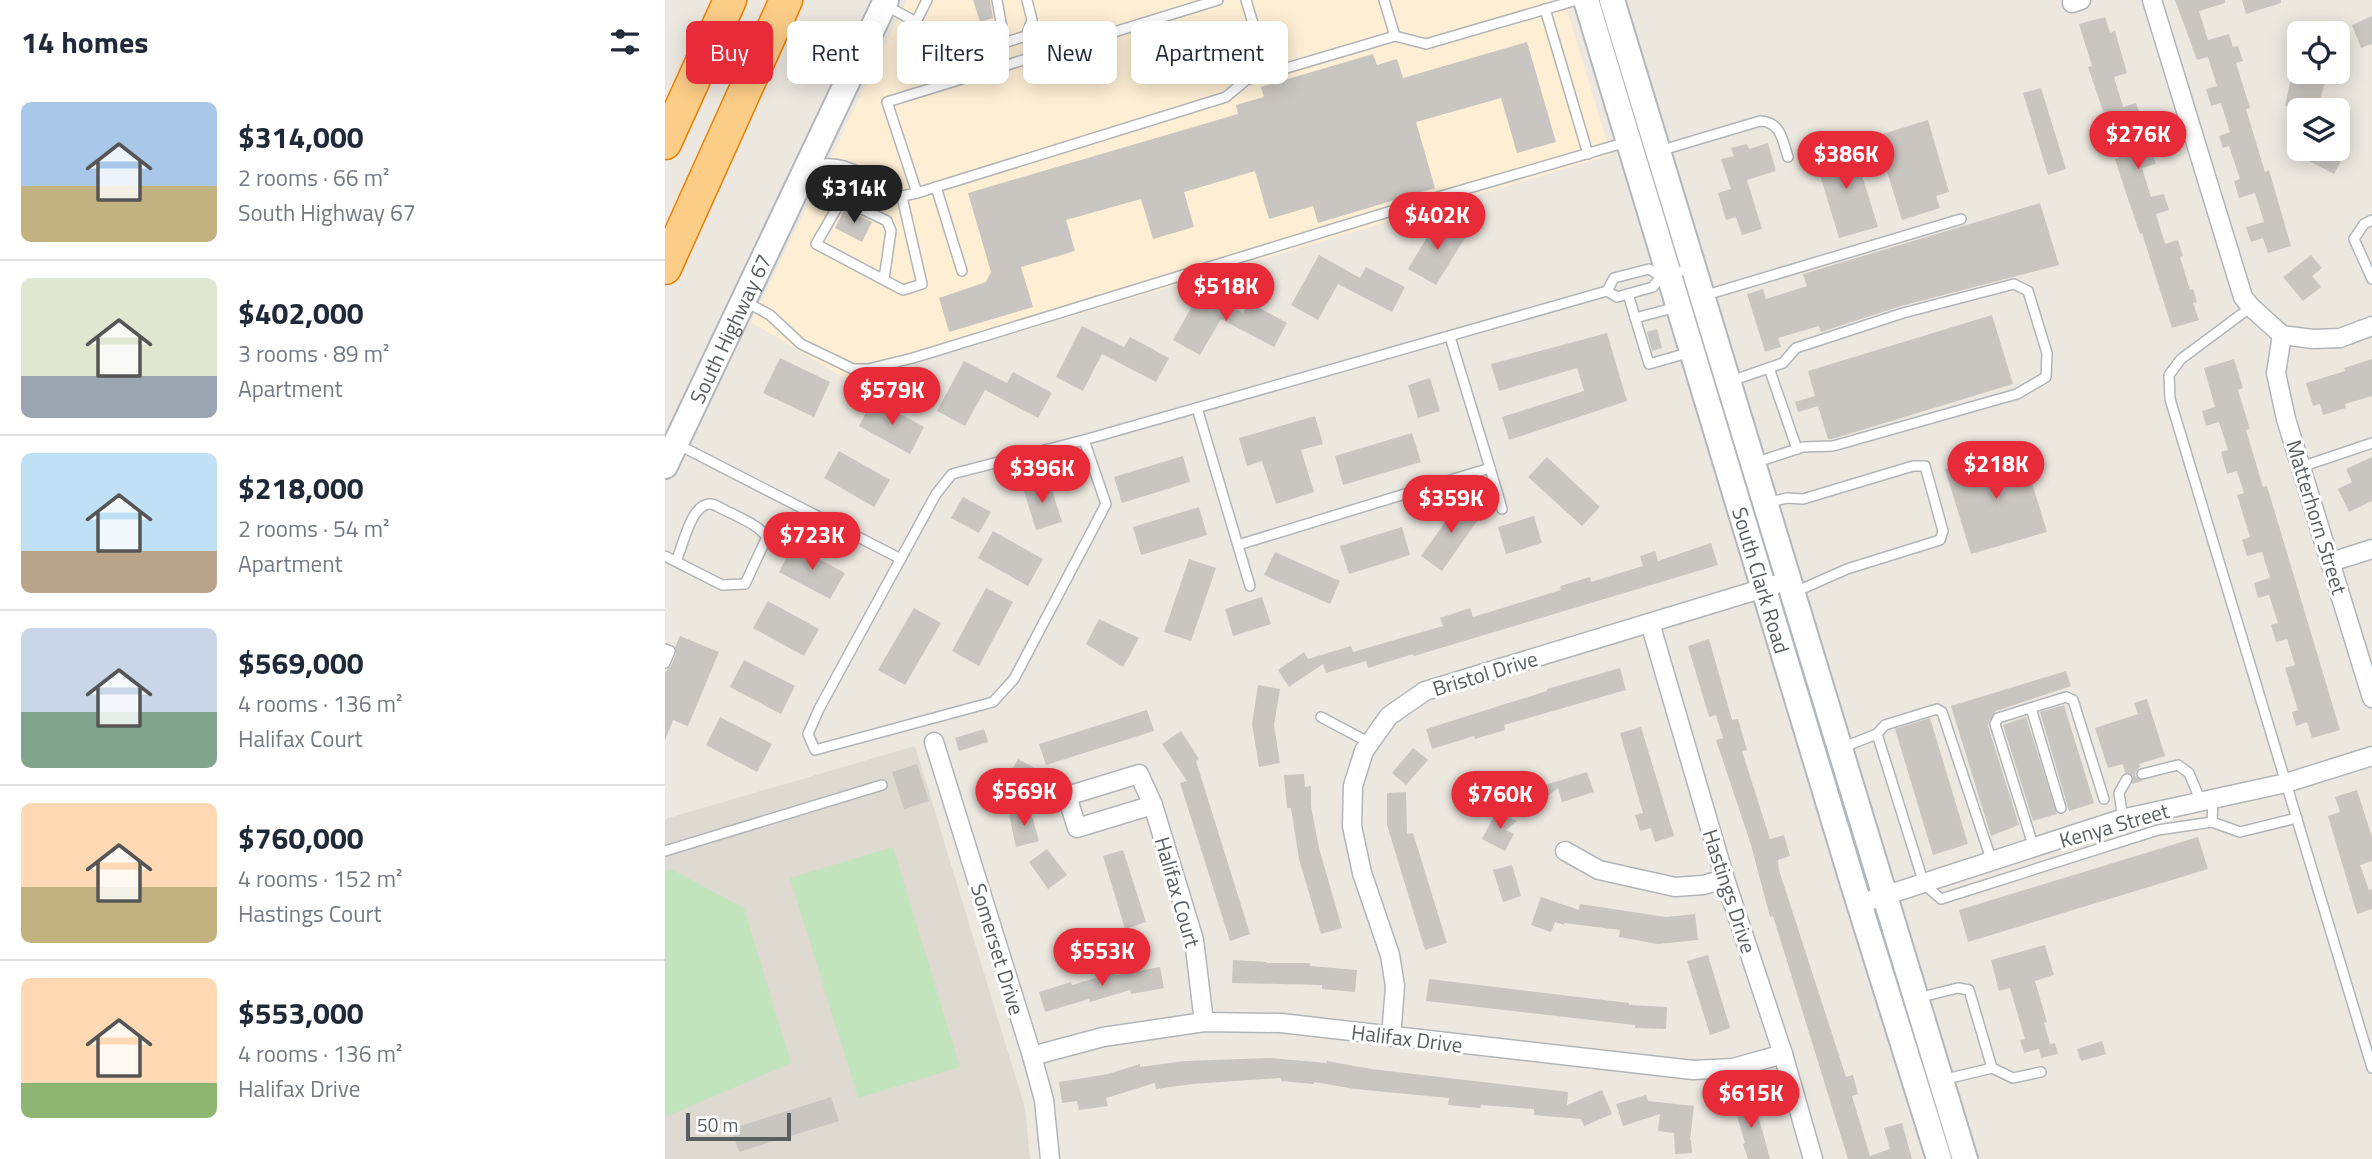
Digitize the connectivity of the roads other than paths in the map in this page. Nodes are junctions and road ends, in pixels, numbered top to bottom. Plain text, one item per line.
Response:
1 (730, 0) edge
2 (786, 0) edge
3 (927, 0) edge
4 (997, 0) edge
5 (1028, 0) edge
6 (1218, 0) edge
7 (1246, 0) edge
8 (1384, 0) edge
9 (1577, 0) edge
10 (1586, 0) edge
11 (1612, 0) edge
12 (2152, 0) edge
13 (885, 2) edge
14 (1545, 9) junction
15 (914, 21) edge
16 (916, 21) edge
17 (1001, 21) edge
18 (1252, 21) edge
19 (1395, 36) junction
20 (1009, 41) edge
21 (1288, 68) edge
22 (1241, 84) edge
23 (690, 87) junction
24 (665, 129) edge
25 (1629, 142) junction
26 (665, 143) edge
27 (1655, 143) junction
28 (1588, 154) junction
29 (1788, 157) dead end
30 (817, 160) junction
31 (857, 173) junction
32 (849, 186) junction
33 (936, 187) junction
34 (917, 193) junction
35 (898, 197) junction
36 (841, 199) junction
37 (1961, 219) dead end
38 (2372, 220) edge
39 (665, 268) edge
40 (962, 271) dead end
41 (1674, 273) junction
42 (884, 279) junction
43 (2372, 279) edge
44 (1607, 291) junction
45 (1628, 294) junction
46 (1701, 296) junction
47 (742, 300) junction
48 (1678, 306) junction
49 (2251, 307) junction
50 (1635, 318) junction
51 (2372, 326) edge
52 (2282, 335) junction
53 (1451, 337) junction
54 (1692, 352) junction
55 (1769, 368) junction
56 (1727, 382) junction
57 (1197, 408) junction
58 (1084, 440) junction
59 (2372, 443) edge
60 (1797, 449) junction
61 (670, 455) edge
62 (1752, 464) junction
63 (2301, 467) junction
64 (1490, 468) junction
65 (1764, 503) junction
66 (1502, 509) dead end
67 (1237, 545) junction
68 (2372, 549) edge
69 (665, 556) edge
70 (901, 559) junction
71 (676, 561) junction
72 (2331, 562) junction
73 (1250, 586) dead end
74 (1789, 587) junction
75 (1763, 588) junction
76 (1650, 623) junction
77 (665, 649) edge
78 (2365, 652) edge
79 (665, 663) edge
80 (2372, 698) edge
81 (2031, 708) junction
82 (1321, 717) dead end
83 (1877, 734) junction
84 (934, 742) dead end
85 (1370, 743) junction
86 (1839, 749) junction
87 (2372, 756) edge
88 (2142, 774) dead end
89 (2127, 779) dead end
90 (2286, 783) junction
91 (881, 785) dead end
92 (2104, 799) dead end
93 (2207, 801) junction
94 (1153, 805) junction
95 (2061, 808) dead end
96 (2297, 818) junction
97 (2123, 819) junction
98 (2212, 822) junction
99 (2034, 848) junction
100 (665, 851) edge
101 (1565, 851) dead end
102 (1992, 862) junction
103 (1725, 878) junction
104 (1924, 884) junction
105 (1884, 897) junction
106 (1859, 904) junction
107 (1916, 999) junction
108 (1204, 1022) junction
109 (1391, 1037) junction
110 (1783, 1054) junction
111 (1032, 1056) junction
112 (1992, 1068) junction
113 (2372, 1068) edge
114 (2041, 1072) dead end
115 (1941, 1080) junction
116 (1051, 1159) edge
117 (1813, 1159) edge
118 (1939, 1159) edge
119 (1965, 1159) edge

1 - 23 highway
2 - 39 highway
3 - 16 lane
4 - 17 lane
5 - 20 lane
6 - 34 lane
7 - 18 lane
8 - 19 lane
9 - 14 lane
10 - 25 main road, South Clark Road
11 - 27 main road, South Clark Road
12 - 49 street
13 - 15 lane
13 - 30 main road, South Highway 67
14 - 19 lane
14 - 28 lane
19 - 21 lane
22 - 33 lane
23 - 24 highway
23 - 26 highway
25 - 27 lane
25 - 28 lane
25 - 41 main road, South Clark Road
27 - 29 lane
27 - 41 main road, South Clark Road
28 - 47 lane
30 - 31 lane
30 - 32 lane
30 - 47 main road, South Highway 67
31 - 32 lane
31 - 35 lane
32 - 35 lane
32 - 36 lane
33 - 34 lane
33 - 40 lane
34 - 35 lane
35 - 42 lane
36 - 42 lane
36 - 42 lane
37 - 46 lane
38 - 43 lane
41 - 44 lane
41 - 45 lane
41 - 46 main road, South Clark Road
41 - 48 main road, South Clark Road
44 - 45 lane
44 - 53 lane
45 - 50 lane
46 - 56 main road, South Clark Road
47 - 61 main road, South Highway 67
48 - 50 lane
48 - 54 main road, South Clark Road
49 - 52 street
49 - 90 lane
50 - 54 lane
51 - 52 street
52 - 63 street, Matterhorn Street
53 - 57 lane
53 - 64 lane
54 - 75 main road, South Clark Road
55 - 56 lane
55 - 60 lane
55 - 60 lane
56 - 62 main road, South Clark Road
57 - 58 lane
57 - 67 lane
58 - 70 lane
58 - 70 lane
59 - 63 lane
60 - 62 lane
61 - 70 lane
62 - 65 main road, South Clark Road
63 - 72 street, Matterhorn Street
64 - 66 lane
64 - 67 lane
65 - 74 main road, South Clark Road
65 - 74 lane
67 - 73 lane
68 - 72 street
69 - 71 lane
71 - 71 lane
72 - 78 street, Matterhorn Street
74 - 75 street, Bristol Drive
74 - 86 main road, South Clark Road
75 - 76 street, Bristol Drive
75 - 106 main road, South Clark Road
76 - 85 street, Bristol Drive
76 - 103 street, Hastings Drive
77 - 79 lane
78 - 80 street, Matterhorn Street
81 - 92 lane
81 - 95 lane
81 - 99 lane
82 - 85 lane
83 - 86 lane
83 - 102 lane
83 - 104 lane
84 - 111 street, Somerset Drive
85 - 109 street, Bristol Drive
86 - 105 main road, South Clark Road
87 - 90 street, Kenya Street
88 - 93 lane
89 - 97 lane
90 - 93 street, Kenya Street
90 - 96 lane
91 - 100 lane
93 - 97 street, Kenya Street
93 - 98 lane
94 - 94 street, Halifax Court
94 - 108 street, Halifax Court
96 - 98 lane
96 - 113 lane
97 - 99 street, Kenya Street
98 - 104 lane
99 - 102 street, Kenya Street
101 - 103 street
102 - 104 street, Kenya Street
103 - 110 street, Hastings Drive
104 - 105 street, Kenya Street
105 - 106 street, Kenya Street
105 - 107 main road, South Clark Road
106 - 118 main road, South Clark Road
107 - 112 lane
107 - 115 main road, South Clark Road
108 - 109 street, Halifax Drive
108 - 111 street, Halifax Drive
109 - 110 street, Halifax Drive
110 - 117 street, Hastings Drive
111 - 116 street, Somerset Drive
112 - 114 lane
112 - 115 lane
115 - 119 main road, South Clark Road

